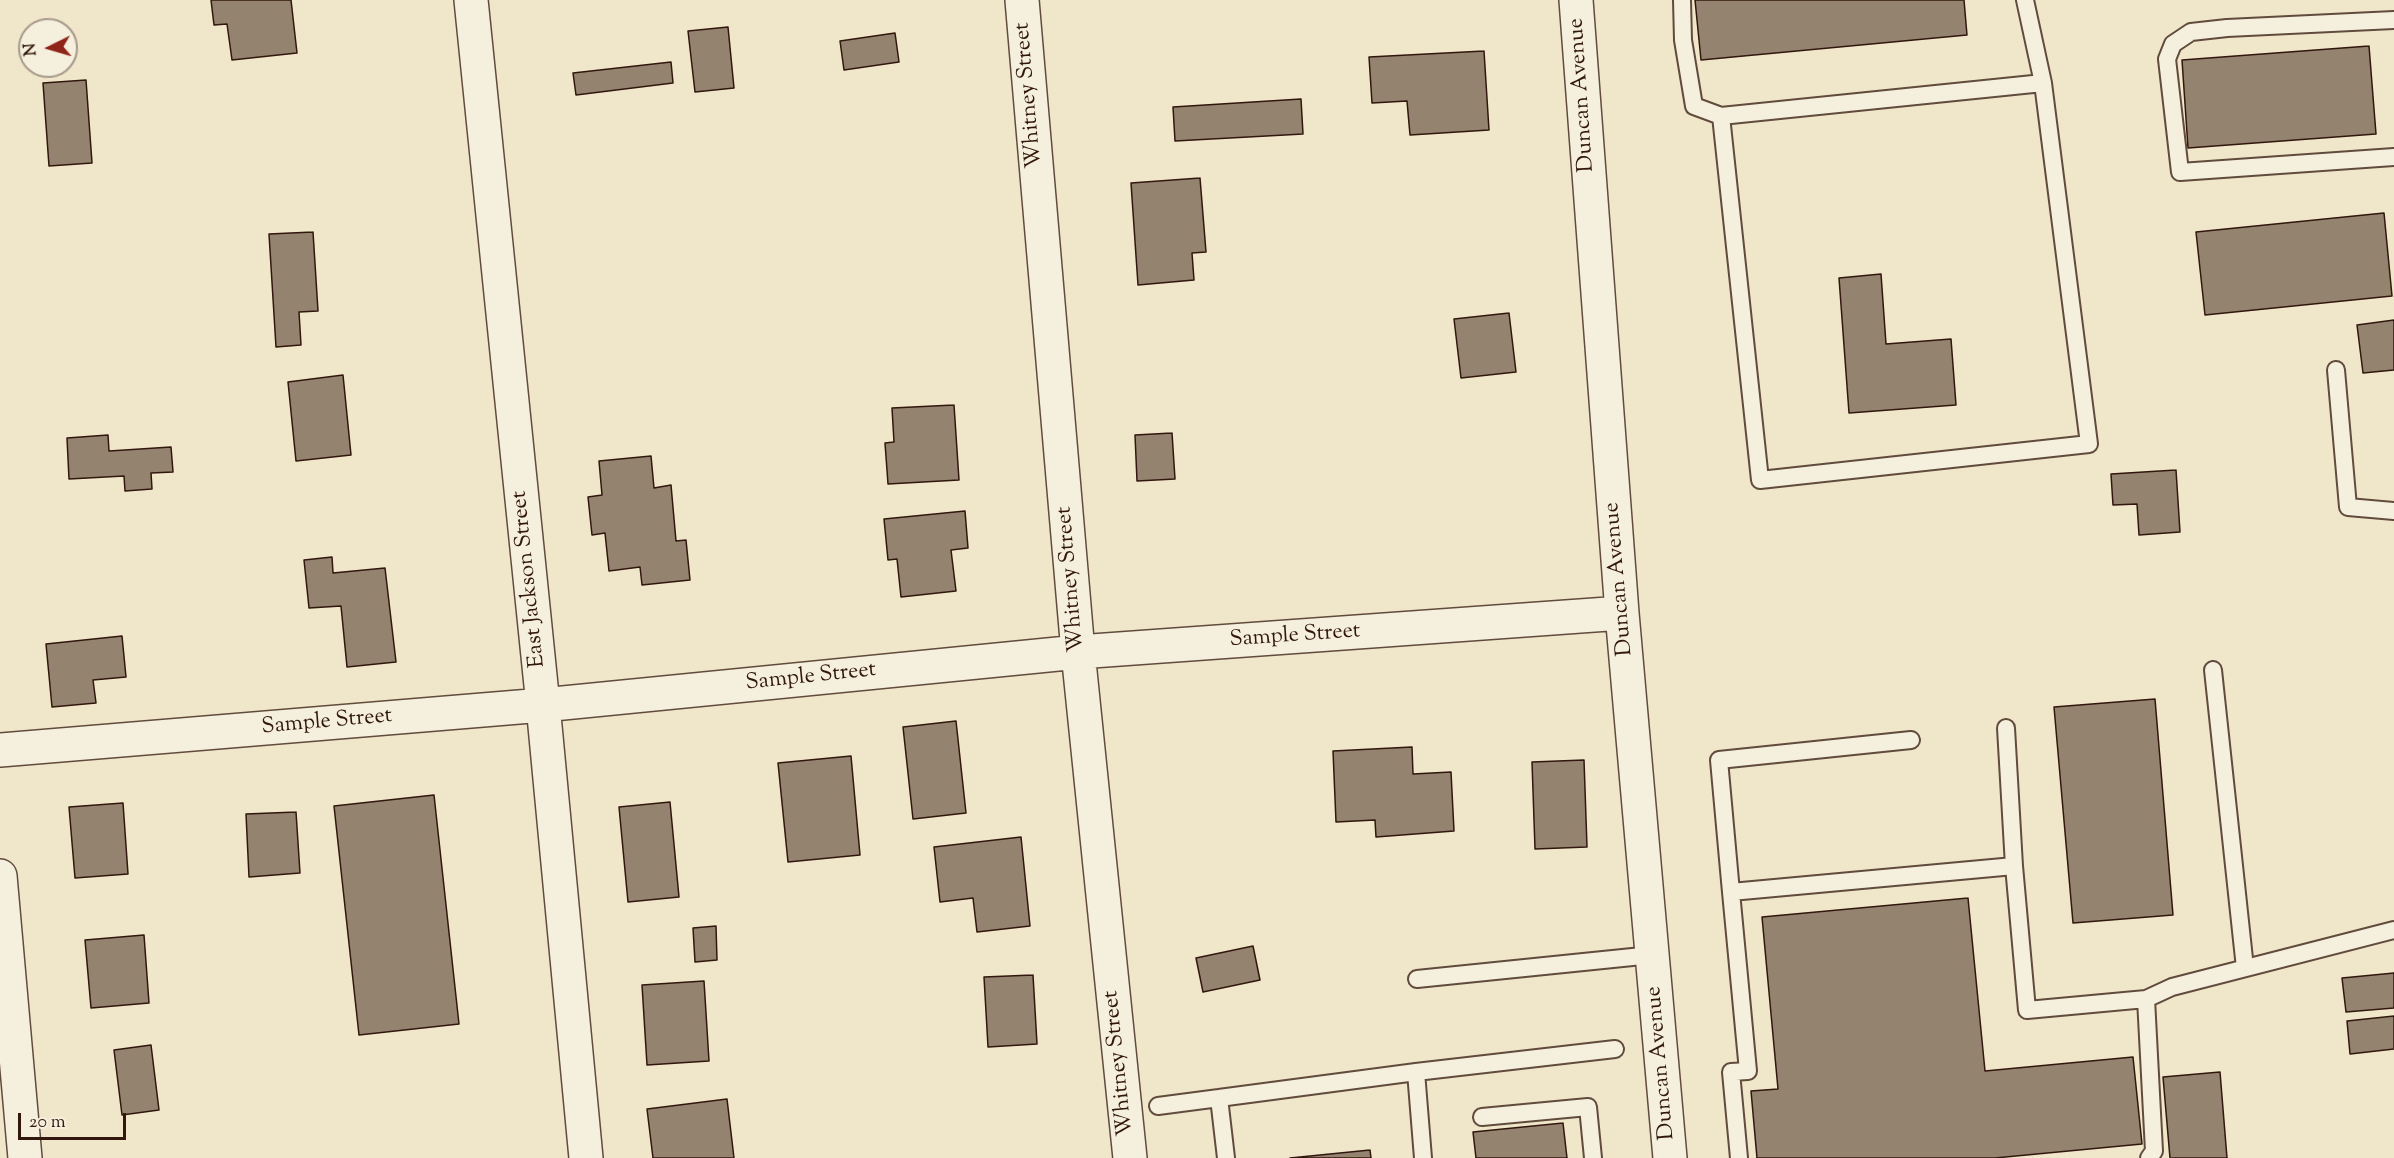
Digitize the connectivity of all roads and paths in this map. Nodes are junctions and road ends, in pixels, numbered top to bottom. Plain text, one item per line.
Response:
1 (471, 0) edge
2 (1022, 0) edge
3 (1576, 0) edge
4 (1682, 0) edge
5 (2025, 0) edge
6 (2394, 20) edge
7 (2043, 83) junction
8 (1721, 116) junction
9 (2394, 157) edge
10 (2336, 370) dead end
11 (2394, 511) edge
12 (1622, 613) junction
13 (1078, 652) junction
14 (2213, 670) dead end
15 (543, 705) junction
16 (2006, 728) dead end
17 (1911, 740) dead end
18 (0, 750) edge
19 (2014, 866) junction
20 (0, 876) edge
21 (1731, 892) junction
22 (2394, 930) edge
23 (1652, 955) junction
24 (2244, 968) junction
25 (1417, 979) dead end
26 (2146, 999) junction
27 (1615, 1049) dead end
28 (1416, 1072) junction
29 (1219, 1098) junction
30 (1158, 1106) dead end
31 (1482, 1117) dead end
32 (24, 1158) edge
33 (586, 1158) edge
34 (1130, 1158) edge
35 (1226, 1158) edge
36 (1424, 1158) edge
37 (1593, 1158) edge
38 (1670, 1158) edge
39 (1739, 1158) edge
40 (2149, 1158) edge

1 - 15 street, East Jackson Street
2 - 13 street, Whitney Street
3 - 12 street, Duncan Avenue
4 - 8 lane
5 - 7 lane
6 - 9 lane
7 - 8 lane
7 - 8 lane
10 - 11 lane
12 - 13 street, Sample Street
12 - 23 street, Duncan Avenue
13 - 15 street, Sample Street
13 - 34 street, Whitney Street
14 - 24 lane
15 - 18 street, Sample Street
15 - 33 street, East Jackson Street
16 - 19 lane
17 - 21 lane
19 - 21 lane
19 - 26 lane
20 - 32 street
21 - 39 lane
22 - 24 lane
23 - 25 lane
23 - 38 street, Duncan Avenue
24 - 26 lane
26 - 40 lane
27 - 28 lane
28 - 29 lane
28 - 36 lane
29 - 30 lane
29 - 35 lane
31 - 37 lane

